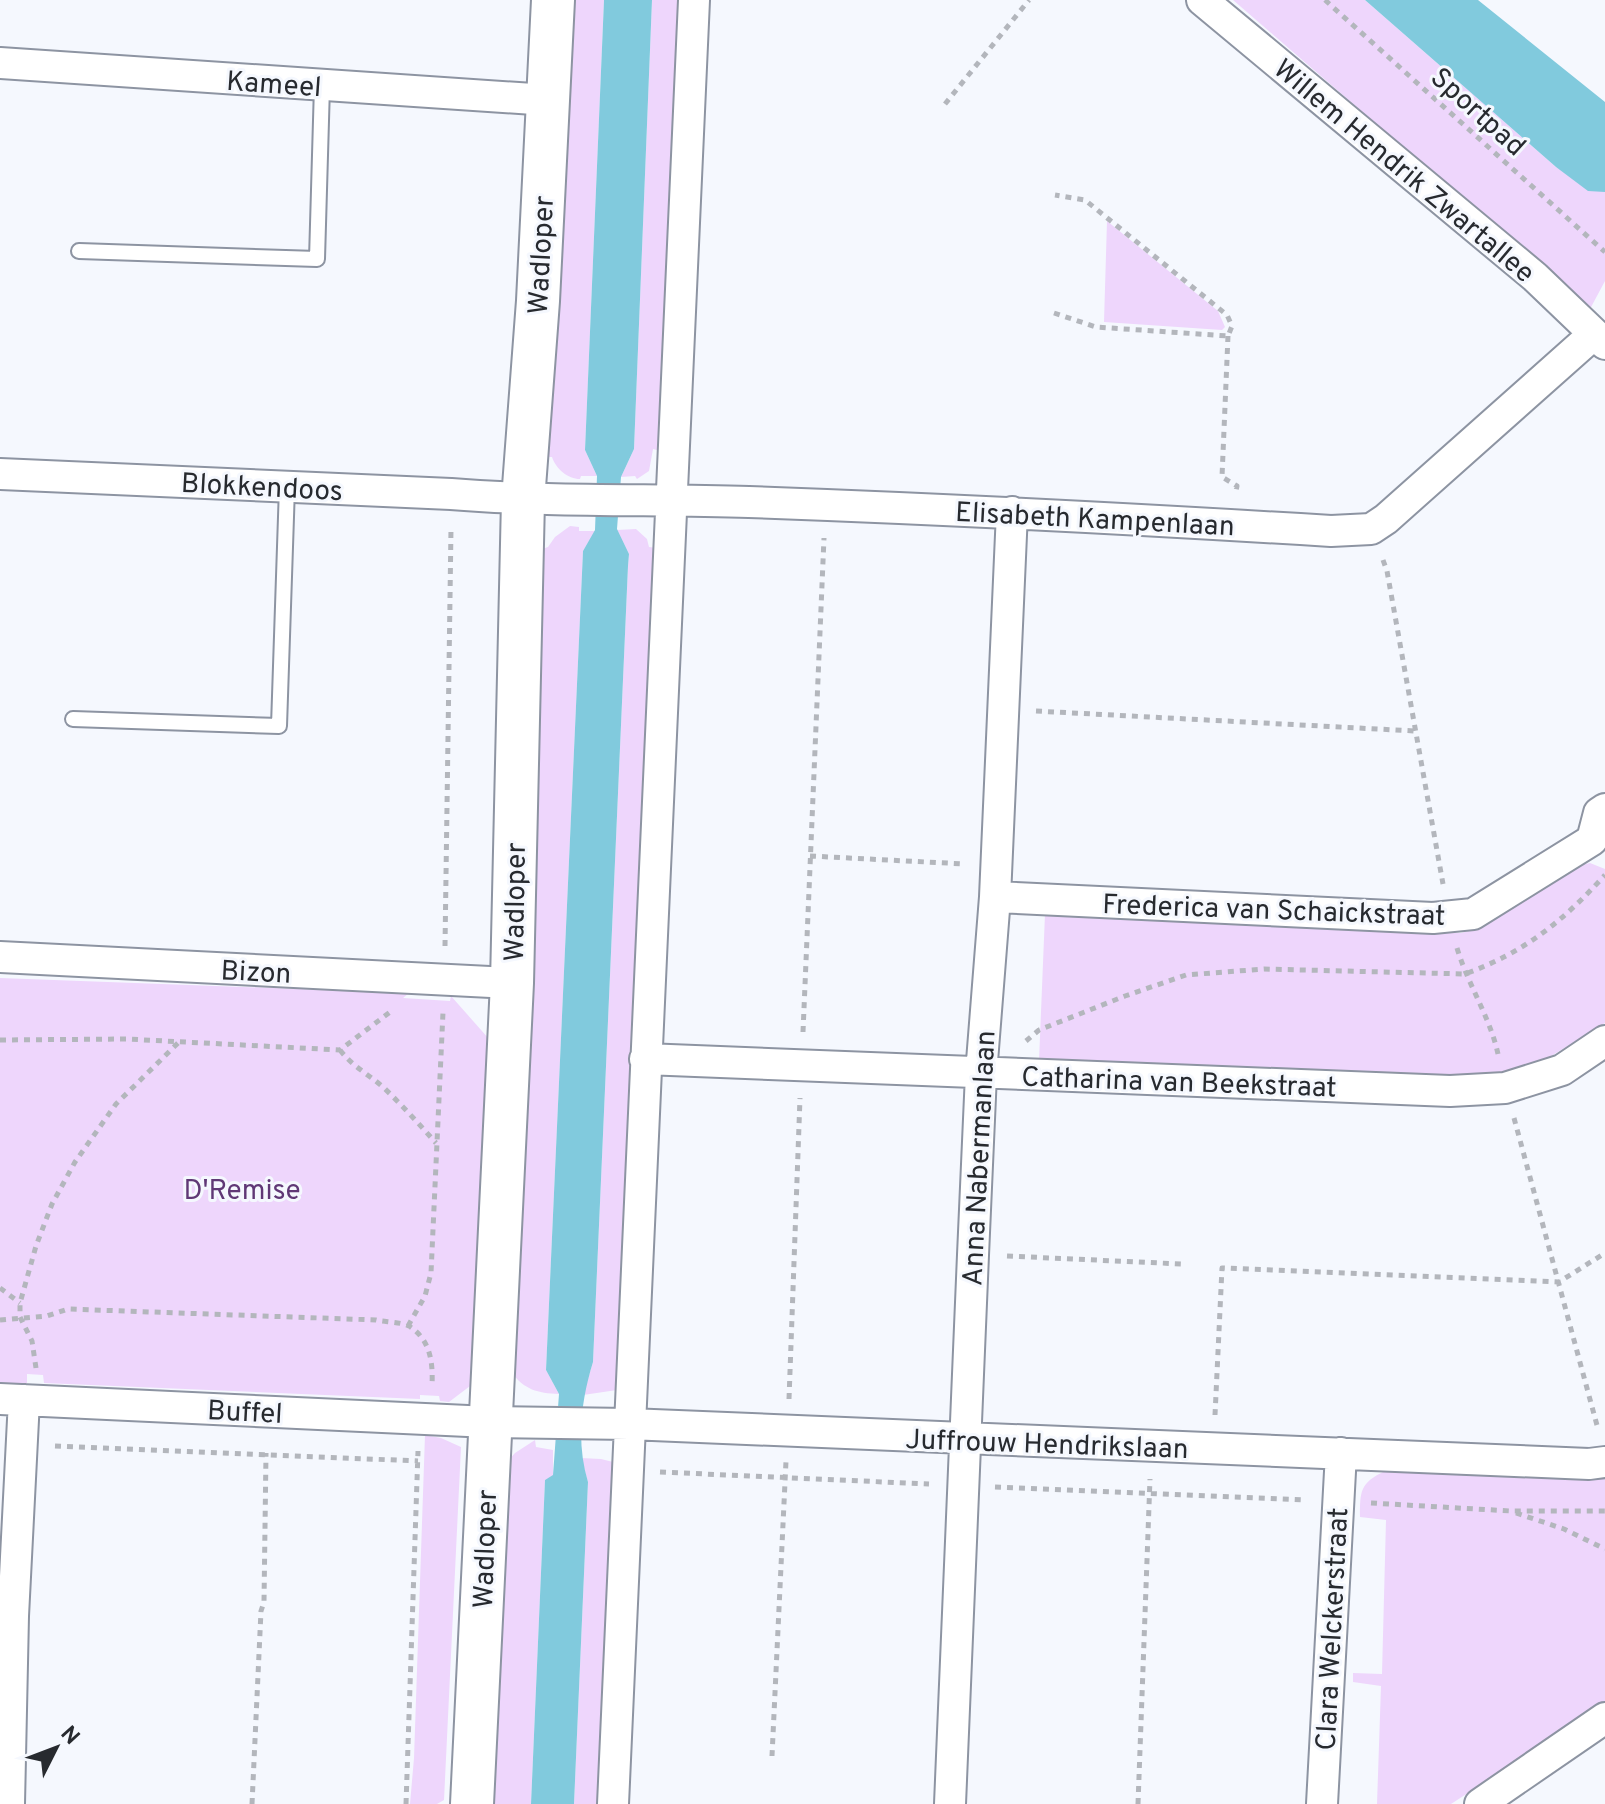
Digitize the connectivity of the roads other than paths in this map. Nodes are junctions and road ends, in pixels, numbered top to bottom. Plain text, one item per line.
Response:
1 (553, 0) edge
2 (694, 0) edge
3 (1202, 0) edge
4 (0, 63) edge
5 (322, 86) junction
6 (548, 100) junction
7 (79, 251) dead end
8 (1599, 339) edge
9 (0, 474) edge
10 (287, 487) junction
11 (523, 500) junction
12 (675, 500) junction
13 (1012, 512) junction
14 (73, 719) dead end
15 (1605, 809) edge
16 (1599, 845) edge
17 (995, 897) junction
18 (0, 957) edge
19 (512, 983) junction
20 (1605, 1041) edge
21 (645, 1059) junction
22 (981, 1074) junction
23 (20, 1400) edge
24 (509, 1423) junction
25 (629, 1424) junction
26 (965, 1440) junction
27 (1602, 1448) edge
28 (1341, 1453) junction
29 (1605, 1718) edge
30 (9, 1804) edge
31 (472, 1804) edge
32 (613, 1804) edge
33 (950, 1804) edge
34 (1322, 1804) edge
35 (1480, 1804) edge

1 - 6 street, Wadloper
2 - 12 street
3 - 8 street, Willem Hendrik Zwartallee
4 - 5 street, Kameel
5 - 6 street, Kameel
5 - 7 lane
6 - 11 street, Wadloper
8 - 13 street, Elisabeth Kampenlaan
9 - 10 street, Blokkendoos
10 - 11 street, Blokkendoos
10 - 14 lane
11 - 12 street, Elisabeth Kampenlaan
11 - 19 street, Wadloper
12 - 13 street, Elisabeth Kampenlaan
12 - 21 street
13 - 17 street, Anna Nabermanlaan
15 - 16 street, Frederica van Schaickstraat
16 - 17 street, Frederica van Schaickstraat
17 - 22 street, Anna Nabermanlaan
18 - 19 street, Bizon
19 - 24 street, Wadloper
20 - 22 street, Catharina van Beekstraat
21 - 22 street, Catharina van Beekstraat
21 - 25 street
22 - 26 street, Anna Nabermanlaan
23 - 24 street, Buffel
23 - 30 street
24 - 25 street, Juffrouw Hendrikslaan
24 - 31 street, Wadloper
25 - 26 street, Juffrouw Hendrikslaan
25 - 32 street
26 - 28 street, Juffrouw Hendrikslaan
26 - 33 street, Anna Nabermanlaan
27 - 28 street, Juffrouw Hendrikslaan
28 - 34 street, Clara Welckerstraat
29 - 35 street

